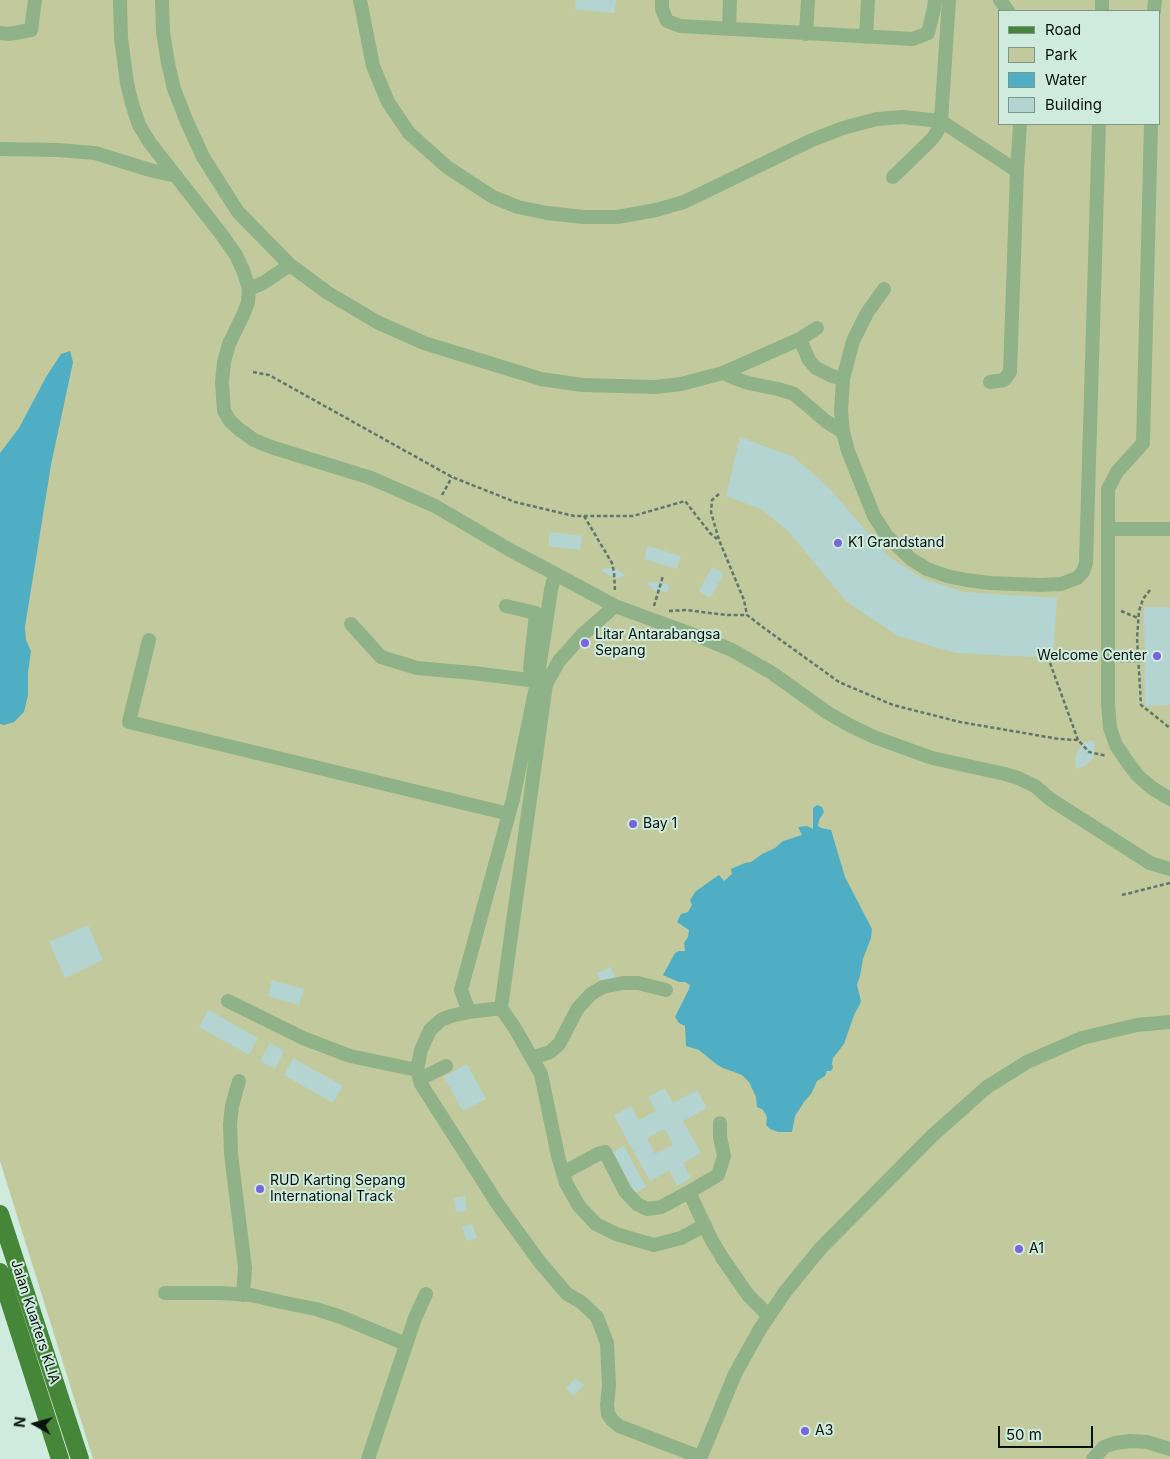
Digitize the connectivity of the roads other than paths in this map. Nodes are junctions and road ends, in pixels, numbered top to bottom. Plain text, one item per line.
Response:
1 (35, 0) edge
2 (120, 0) edge
3 (162, 0) edge
4 (360, 0) edge
5 (662, 0) edge
6 (730, 0) edge
7 (808, 0) edge
8 (868, 0) edge
9 (935, 0) edge
10 (949, 0) edge
11 (729, 29) junction
12 (0, 33) edge
13 (806, 34) junction
14 (866, 37) junction
15 (941, 121) junction
16 (1020, 125) edge
17 (1099, 125) edge
18 (1152, 125) edge
19 (0, 149) edge
20 (1017, 171) junction
21 (176, 176) junction
22 (893, 178) dead end
23 (290, 265) junction
24 (329, 287) dead end
25 (249, 289) junction
26 (884, 289) dead end
27 (347, 304) junction
28 (817, 328) dead end
29 (800, 339) junction
30 (723, 373) junction
31 (550, 375) dead end
32 (843, 379) junction
33 (990, 382) dead end
34 (582, 385) junction
35 (843, 432) junction
36 (1108, 529) junction
37 (1170, 529) edge
38 (555, 574) junction
39 (506, 606) dead end
40 (615, 606) junction
41 (351, 624) dead end
42 (150, 640) dead end
43 (537, 682) junction
44 (1170, 799) edge
45 (509, 814) junction
46 (1170, 869) edge
47 (666, 990) dead end
48 (228, 1001) dead end
49 (501, 1008) junction
50 (469, 1012) junction
51 (1170, 1022) edge
52 (532, 1058) junction
53 (446, 1066) dead end
54 (419, 1075) junction
55 (239, 1081) dead end
56 (720, 1123) dead end
57 (563, 1173) junction
58 (689, 1192) junction
59 (0, 1214) edge
60 (705, 1225) junction
61 (0, 1272) edge
62 (165, 1293) dead end
63 (426, 1294) dead end
64 (243, 1295) junction
65 (769, 1316) junction
66 (406, 1344) junction
67 (1170, 1448) edge
68 (700, 1458) edge
69 (60, 1459) edge
70 (80, 1459) edge
71 (368, 1459) edge
72 (1093, 1459) edge

1 - 12 street
2 - 21 street
3 - 23 street
4 - 15 street
5 - 11 street
6 - 11 street
7 - 13 street
8 - 14 street
9 - 14 street
10 - 15 street
11 - 13 street
13 - 14 street
15 - 20 street
15 - 22 street
16 - 20 street
17 - 35 street
18 - 36 street
19 - 21 street
20 - 33 street
21 - 25 street
23 - 25 street
23 - 27 street
24 - 27 street
25 - 38 street
26 - 32 street
27 - 34 street
28 - 29 street
29 - 30 street
29 - 32 street
30 - 34 street
30 - 35 street
31 - 34 street
32 - 35 street
36 - 37 street
36 - 44 street
38 - 40 street
38 - 43 street
39 - 43 street
40 - 43 street
40 - 46 street
41 - 43 street
42 - 45 street
43 - 45 street
43 - 49 street
45 - 50 street
47 - 52 street
48 - 54 street
49 - 50 street
49 - 52 street
50 - 54 street
51 - 65 street
52 - 57 street
53 - 54 street
54 - 68 street
55 - 64 street
56 - 58 street
57 - 58 street
57 - 60 street
58 - 60 street
59 - 70 main road, Jalan Kuarters KLIA
60 - 65 street
61 - 69 main road, Jalan Kuarters KLIA
62 - 64 street
63 - 66 street
64 - 66 street
65 - 68 street
66 - 71 street
67 - 72 street

